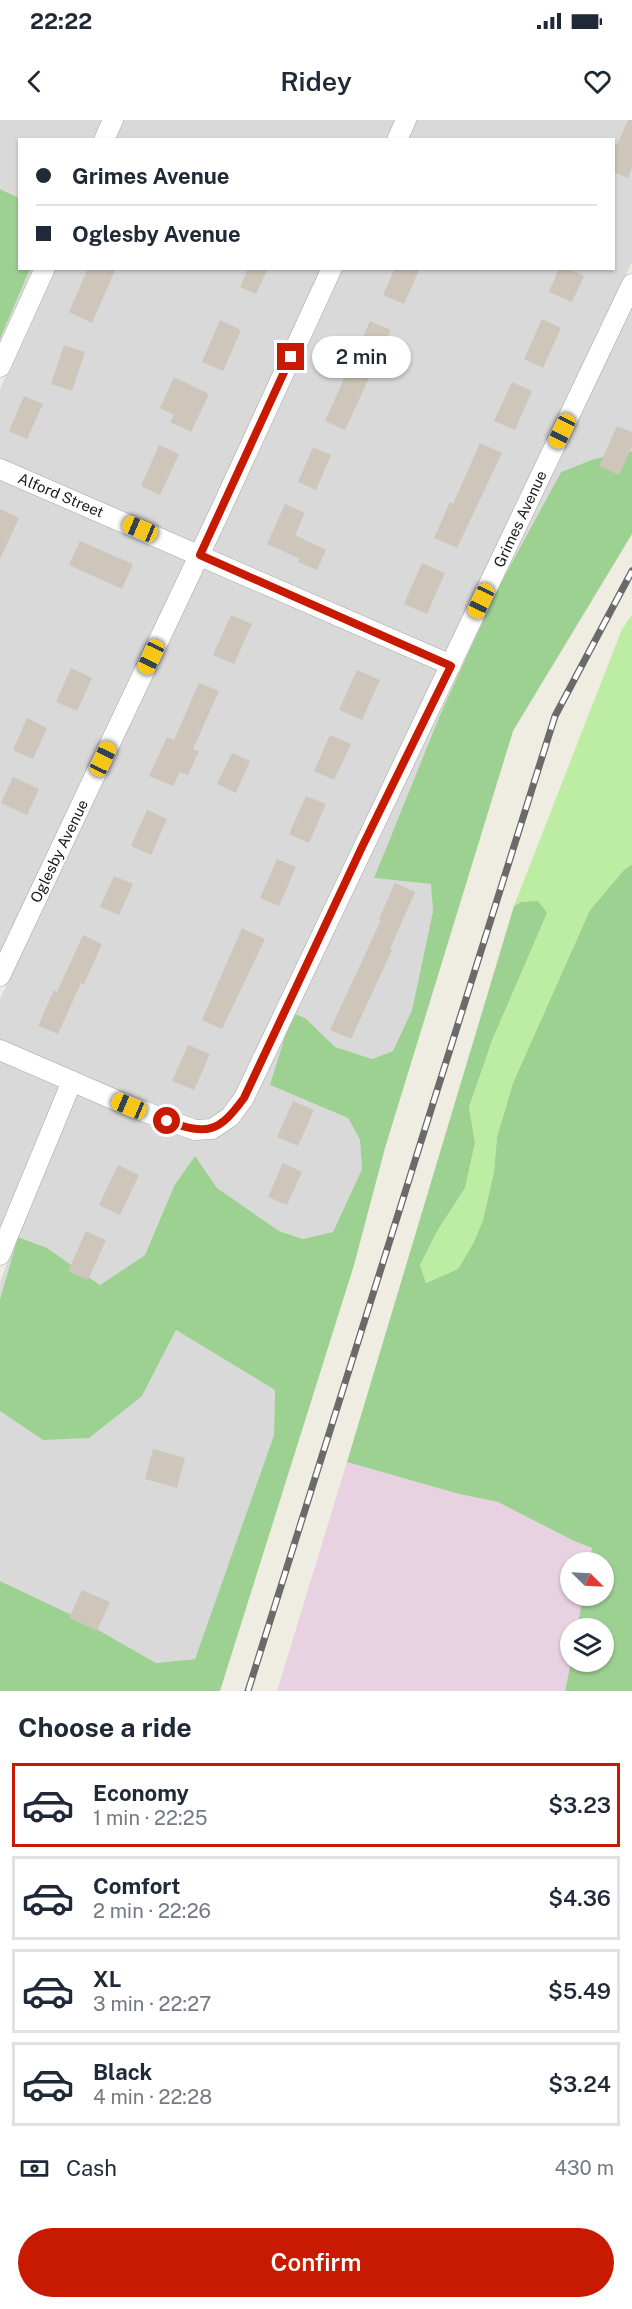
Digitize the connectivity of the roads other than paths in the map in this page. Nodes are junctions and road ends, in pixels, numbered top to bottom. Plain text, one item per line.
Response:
1 (113, 120) edge
2 (406, 120) edge
3 (105, 138) edge
4 (398, 138) edge
5 (44, 270) edge
6 (331, 270) edge
7 (632, 284) edge
8 (0, 367) edge
9 (0, 469) edge
10 (200, 555) junction
11 (451, 666) junction
12 (0, 976) edge
13 (0, 1050) edge
14 (72, 1081) junction
15 (0, 1255) edge

1 - 3 street
2 - 4 street
5 - 8 street
6 - 10 street, Oglesby Avenue
7 - 11 street, Grimes Avenue
9 - 10 street, Alford Street
10 - 11 street, Alford Street
10 - 12 street, Oglesby Avenue
11 - 14 street, Grimes Avenue
13 - 14 street, Grimes Avenue
14 - 15 street

